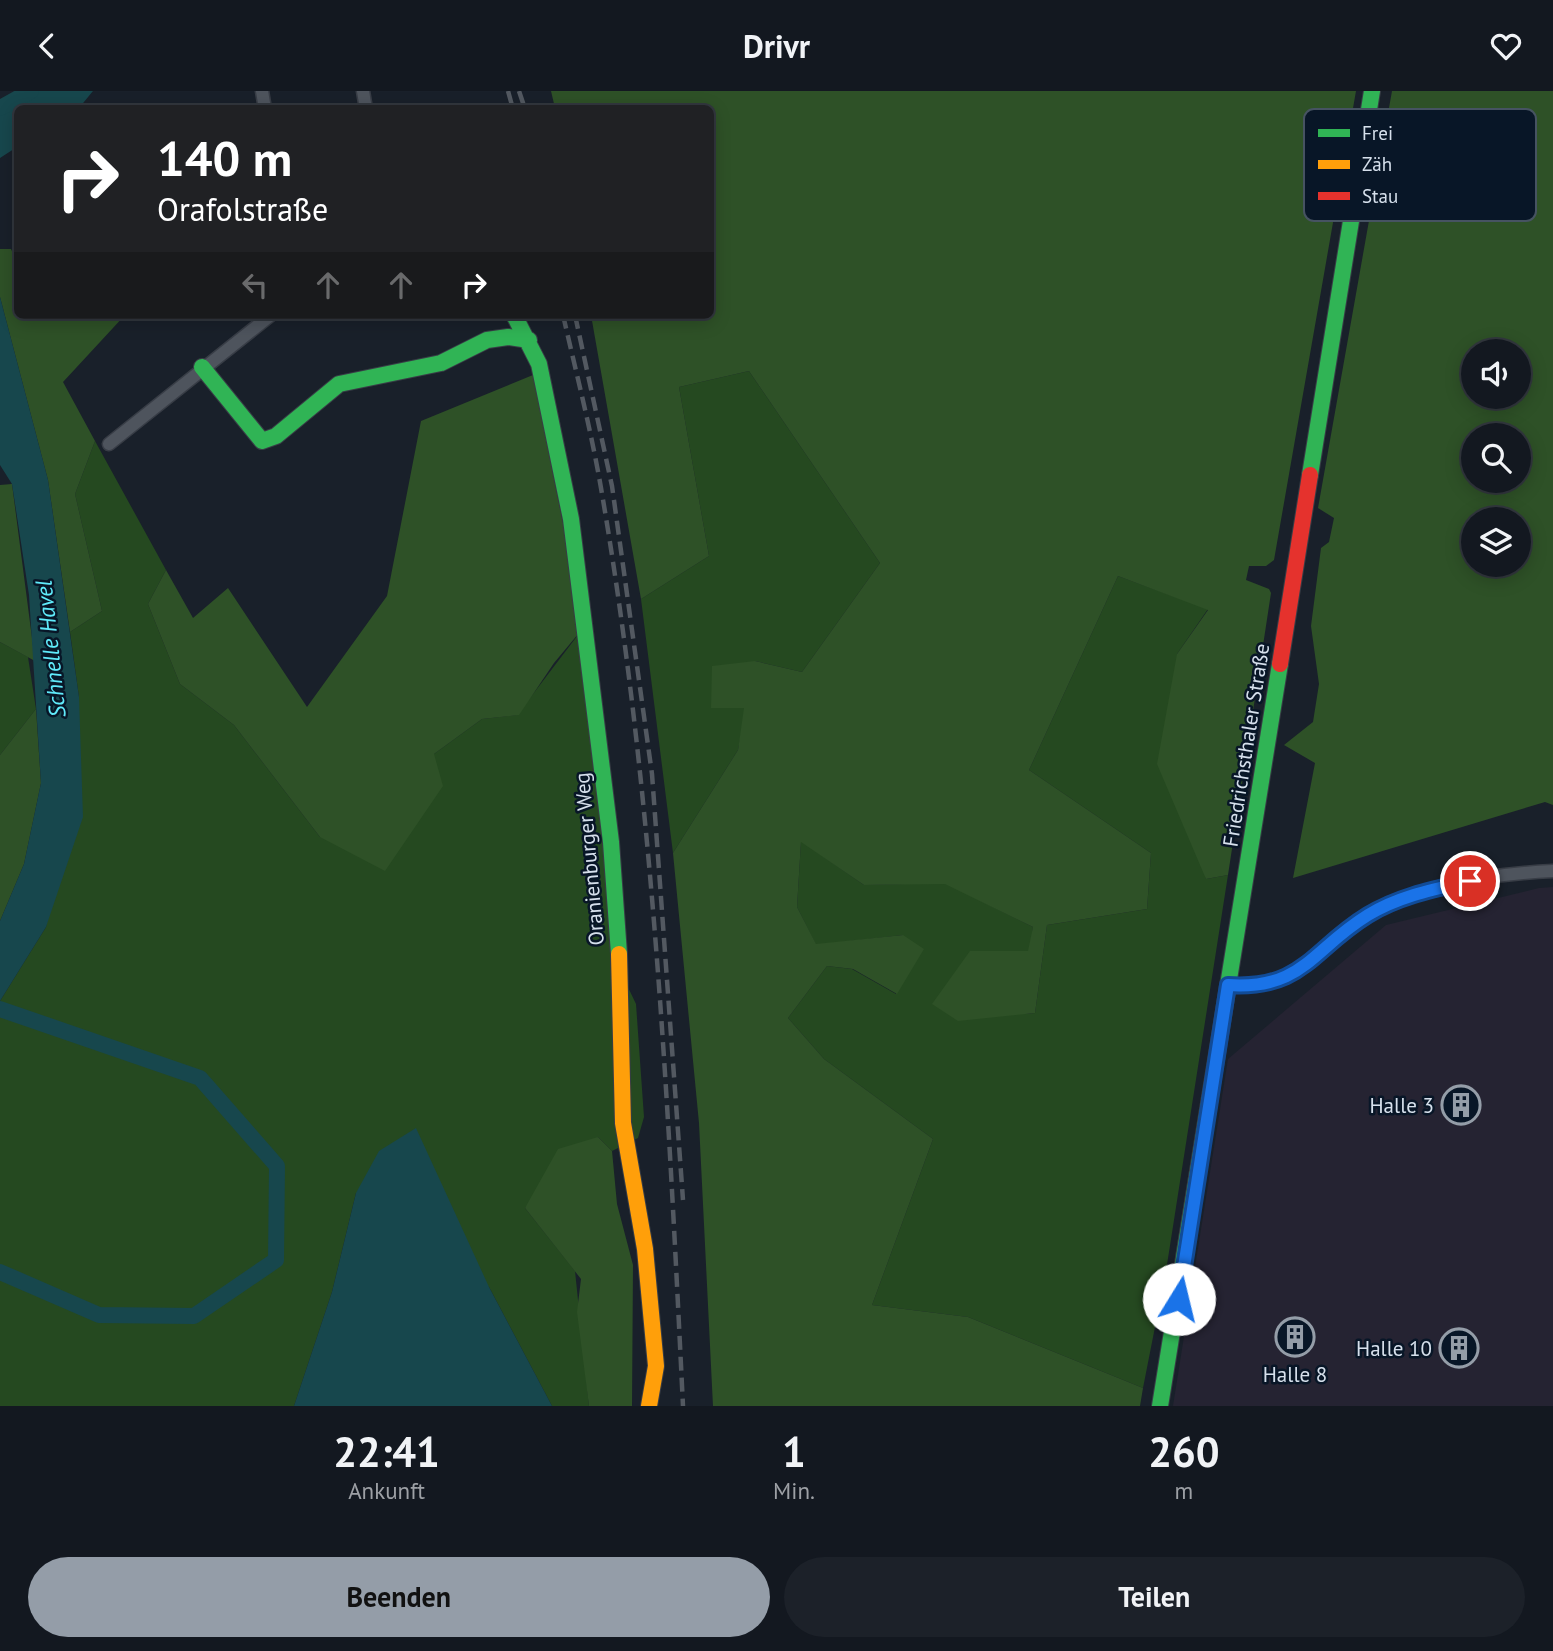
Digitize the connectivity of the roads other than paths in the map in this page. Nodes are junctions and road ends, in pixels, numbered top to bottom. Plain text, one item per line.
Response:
1 (1372, 91) edge
2 (1369, 109) edge
3 (1351, 221) edge
4 (266, 319) edge
5 (516, 319) edge
6 (529, 340) junction
7 (202, 367) junction
8 (109, 444) dead end
9 (1553, 871) edge
10 (1228, 985) junction
11 (649, 1406) edge
12 (1160, 1406) edge

1 - 2 street, Friedrichsthaler Straße
3 - 10 street, Friedrichsthaler Straße
4 - 7 street
5 - 6 street, Oranienburger Weg
6 - 7 street
6 - 11 street, Oranienburger Weg
7 - 8 street
9 - 10 street
10 - 12 street, Friedrichsthaler Straße

